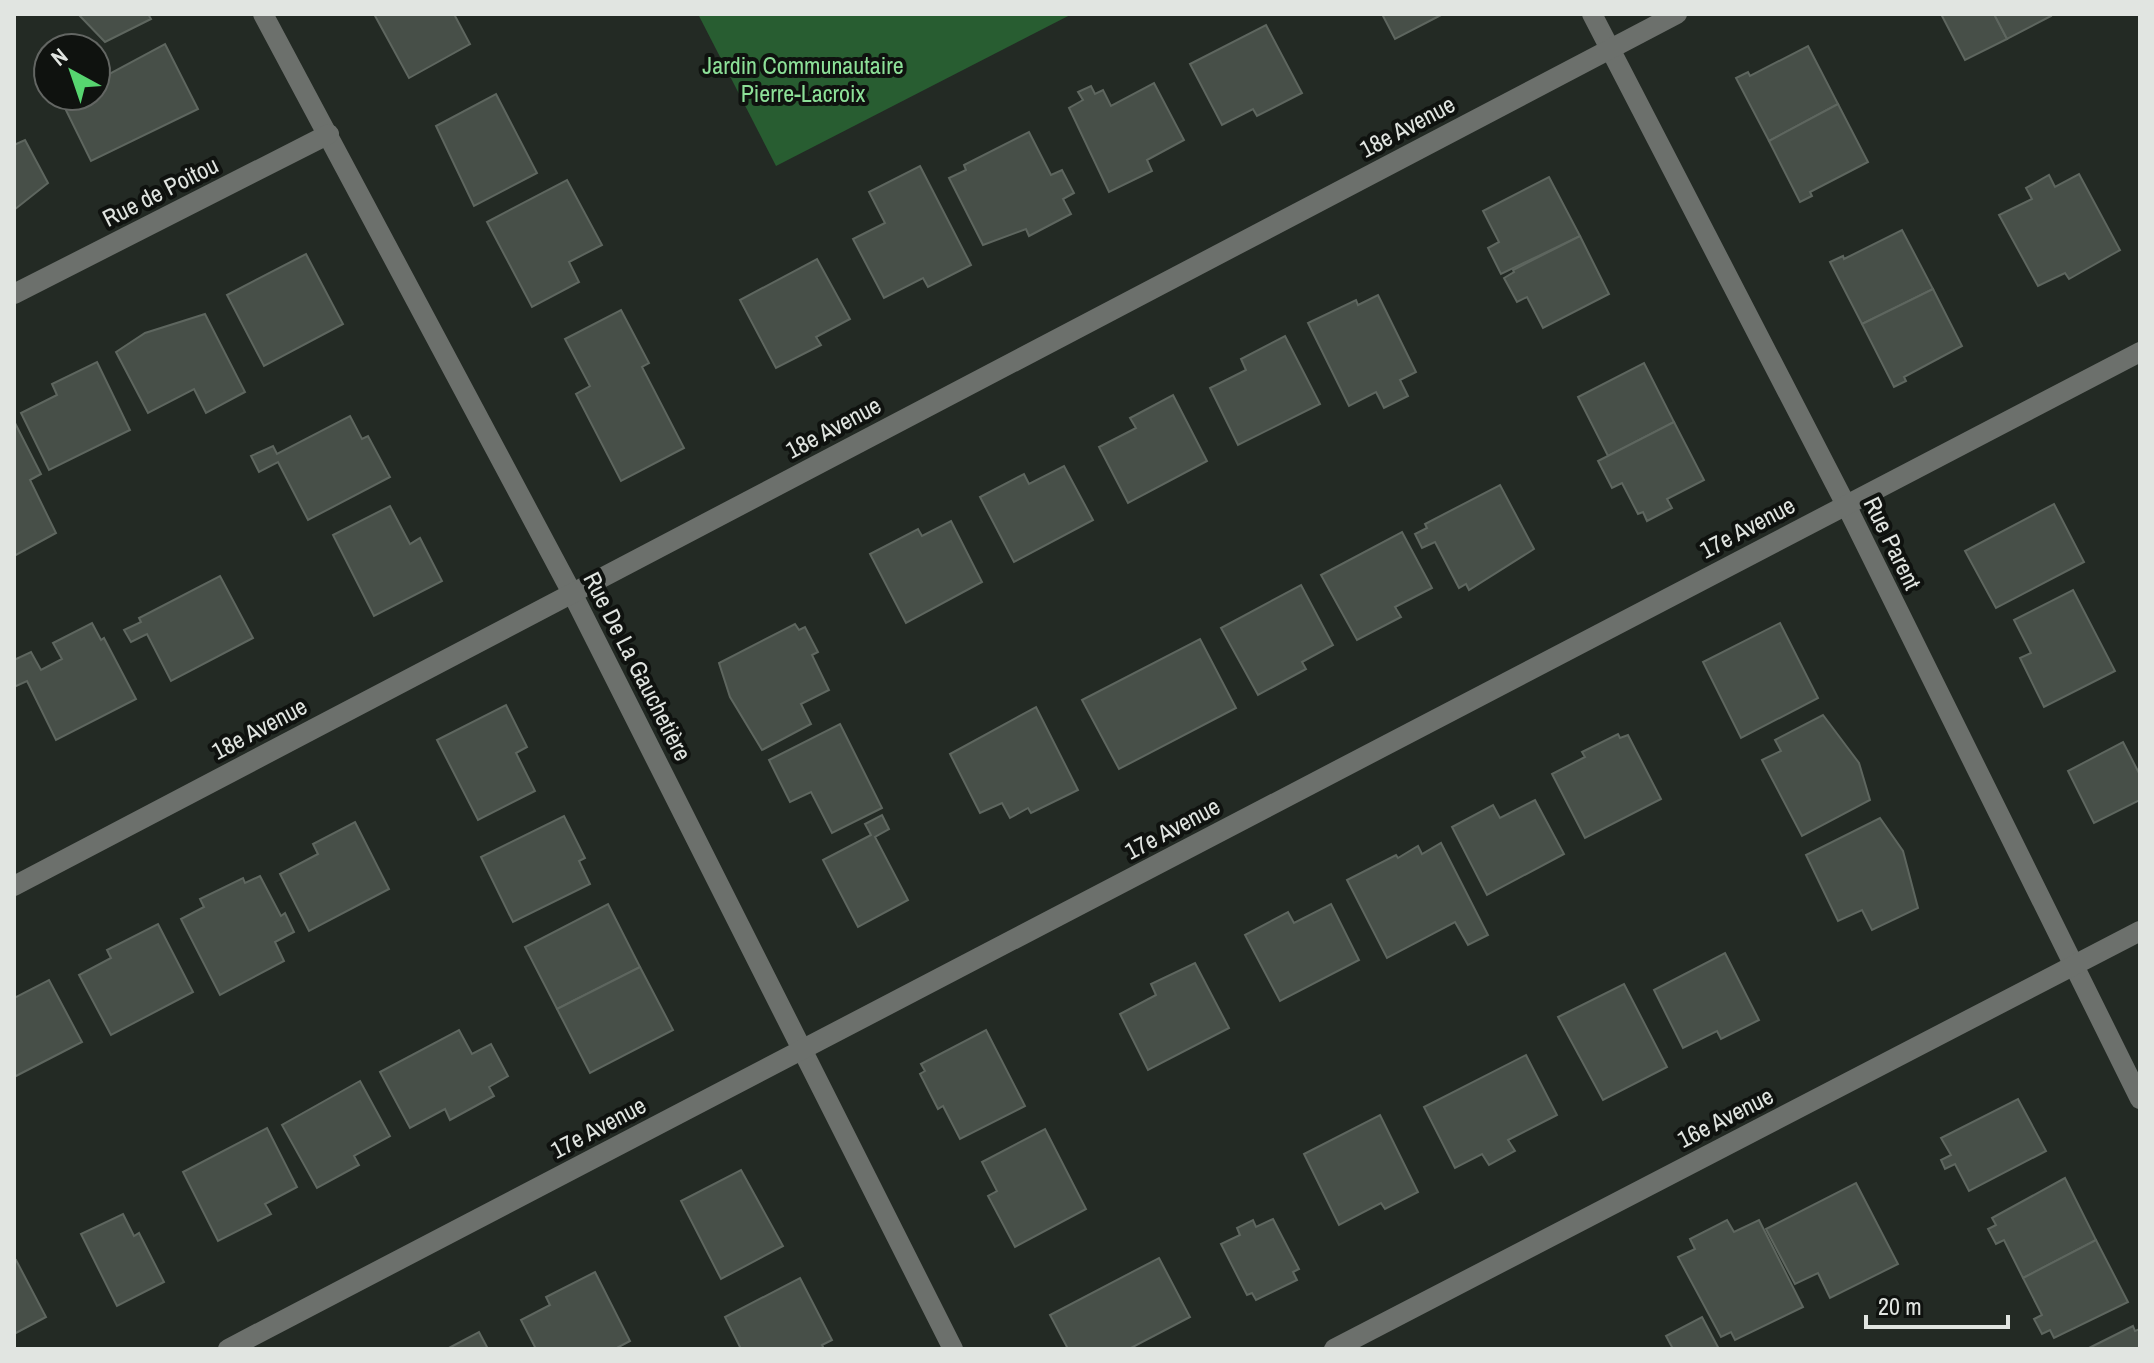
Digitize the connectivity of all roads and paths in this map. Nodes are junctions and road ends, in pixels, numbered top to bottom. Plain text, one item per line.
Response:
1 (263, 14) edge
2 (1592, 14) edge
3 (1677, 14) edge
4 (1610, 48) junction
5 (329, 134) junction
6 (14, 294) edge
7 (2140, 352) edge
8 (1846, 505) junction
9 (572, 593) junction
10 (14, 886) edge
11 (2140, 931) edge
12 (2072, 966) junction
13 (804, 1049) junction
14 (2140, 1099) edge
15 (228, 1349) edge
16 (953, 1349) edge
17 (1334, 1349) edge

1 - 5 street, Rue De La Gauchetière
2 - 4 street, Rue Parent
3 - 4 street, 18e Avenue
4 - 8 street, Rue Parent
4 - 9 street, 18e Avenue
5 - 6 street, Rue de Poitou
5 - 9 street, Rue De La Gauchetière
7 - 8 street, 17e Avenue
8 - 12 street, Rue Parent
8 - 13 street, 17e Avenue
9 - 10 street, 18e Avenue
9 - 13 street, Rue De La Gauchetière
11 - 12 street, 16e Avenue
12 - 14 street, Rue Parent
12 - 17 street, 16e Avenue
13 - 15 street, 17e Avenue
13 - 16 street, Rue De La Gauchetière

